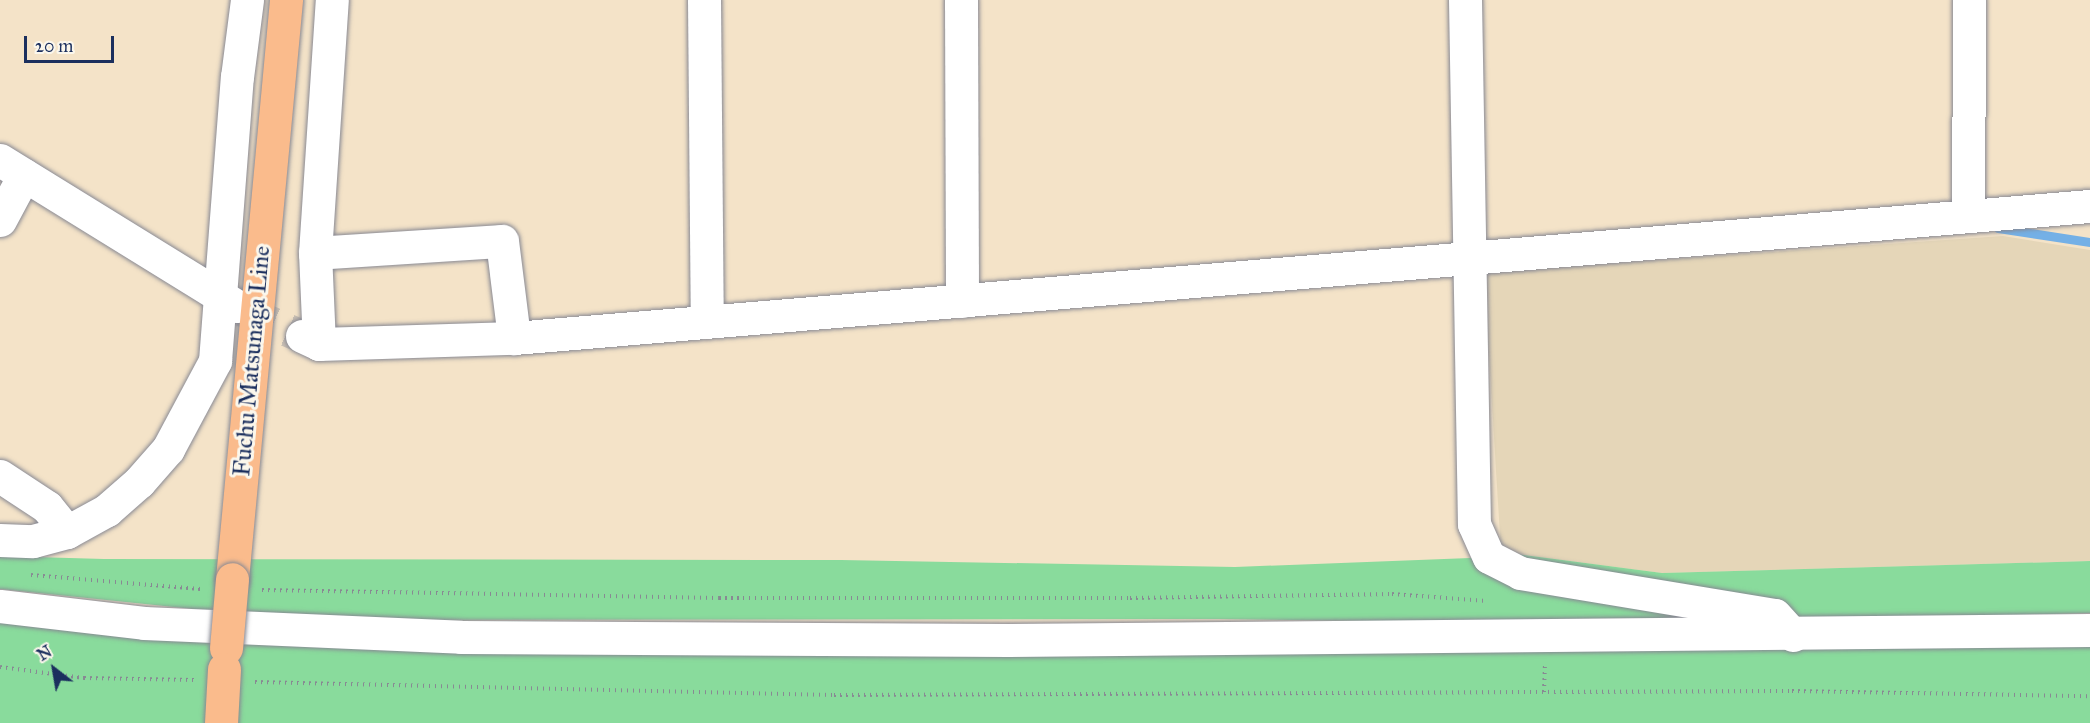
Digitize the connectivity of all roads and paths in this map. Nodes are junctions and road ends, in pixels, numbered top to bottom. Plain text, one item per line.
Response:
1 (248, 0) edge
2 (286, 0) edge
3 (332, 0) edge
4 (704, 0) edge
5 (961, 0) edge
6 (1465, 0) edge
7 (1969, 0) edge
8 (12, 168) edge
9 (2090, 206) edge
10 (1968, 216) junction
11 (0, 220) edge
12 (315, 253) junction
13 (1468, 259) junction
14 (962, 301) junction
15 (232, 303) junction
16 (707, 322) junction
17 (514, 338) junction
18 (0, 476) edge
19 (67, 532) junction
20 (0, 540) edge
21 (23, 574) dead end
22 (233, 586) junction
23 (1498, 602) dead end
24 (0, 606) edge
25 (2090, 630) edge
26 (1793, 635) junction
27 (0, 667) edge
28 (226, 670) junction
29 (2090, 696) edge
30 (221, 723) edge

1 - 15 street
2 - 22 main road, Fuchu Matsunaga Line
3 - 12 street
4 - 16 street
5 - 14 street
6 - 13 street
7 - 10 street
8 - 11 street
8 - 15 street
9 - 10 street
10 - 13 street
12 - 17 street
12 - 17 street
13 - 14 street
13 - 26 street
14 - 16 street
15 - 19 street
16 - 17 street
18 - 19 street
19 - 20 street
21 - 22 path
22 - 23 path
22 - 28 main road, Fuchu Matsunaga Line, bridge
24 - 26 street
25 - 26 street
27 - 28 path
28 - 29 path
28 - 30 main road, Fuchu Matsunaga Line, bridge

